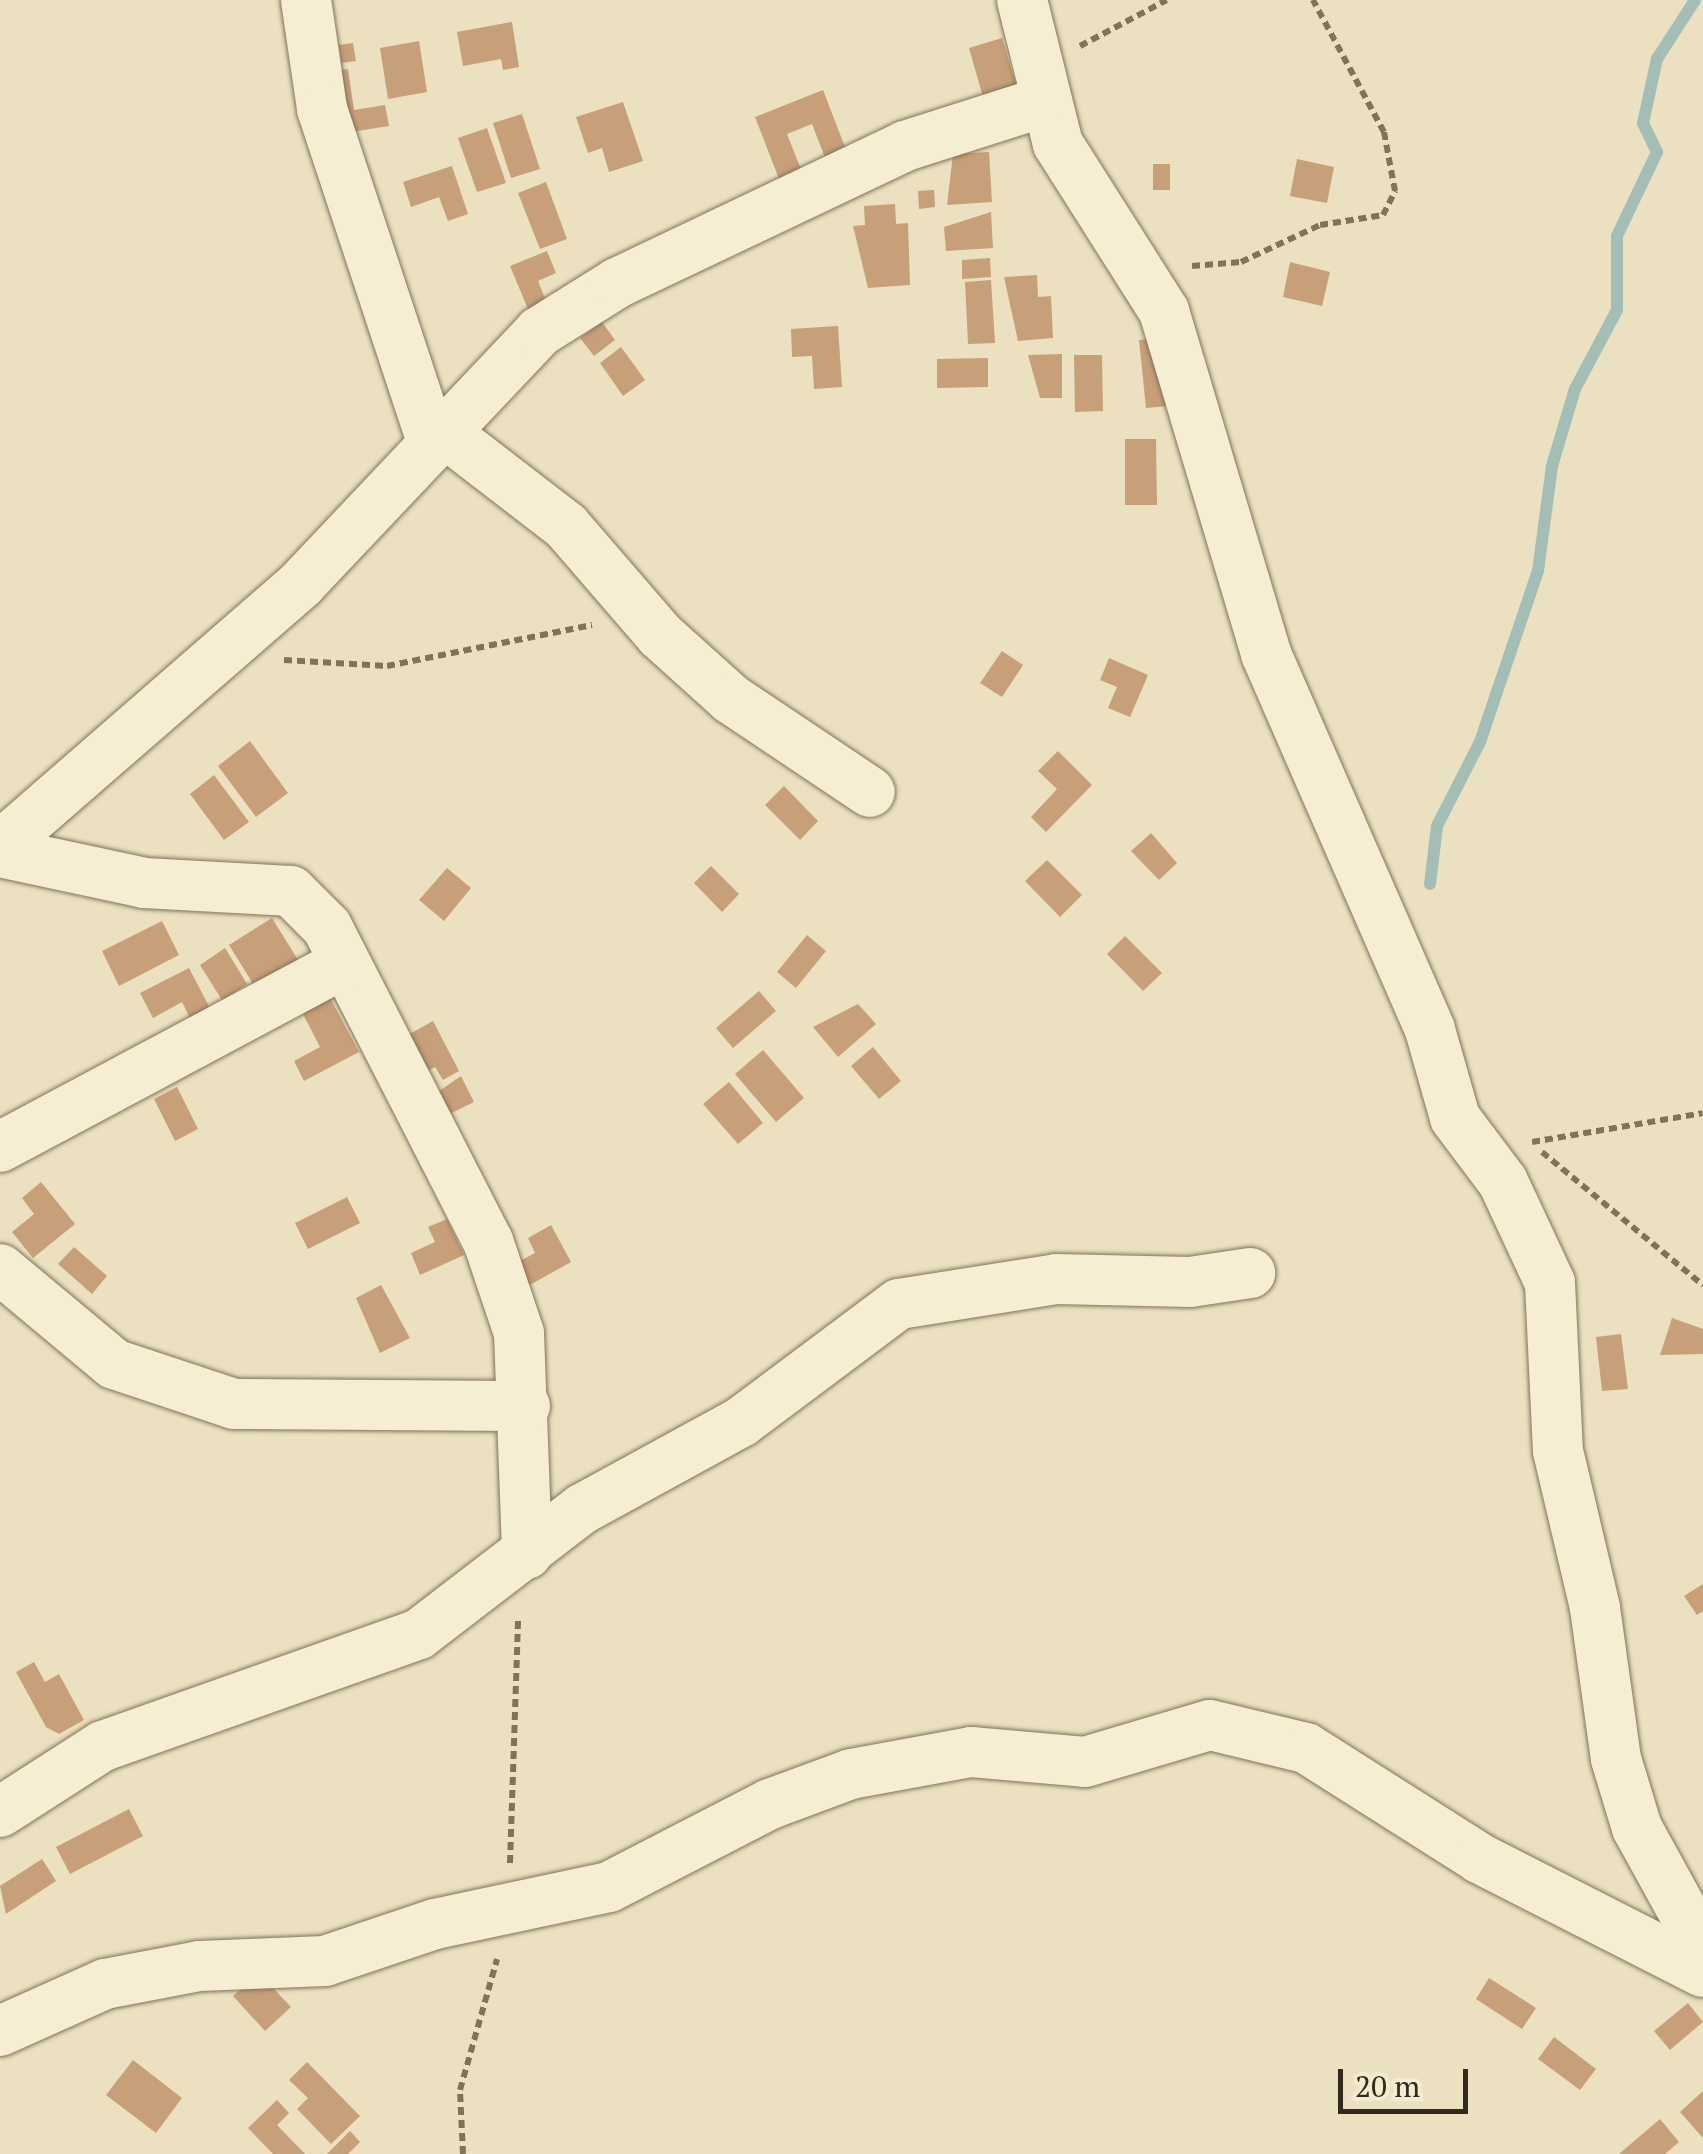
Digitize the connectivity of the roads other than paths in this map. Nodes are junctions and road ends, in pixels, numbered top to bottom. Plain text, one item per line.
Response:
1 (306, 0) edge
2 (1022, 0) edge
3 (1040, 86) junction
4 (438, 438) junction
5 (870, 792) dead end
6 (0, 849) edge
7 (344, 963) junction
8 (0, 1147) edge
9 (0, 1269) edge
10 (1250, 1273) dead end
11 (524, 1406) junction
12 (520, 1560) junction
13 (0, 1812) edge
14 (1703, 1948) edge
15 (1703, 1972) edge
16 (0, 2031) edge

1 - 4 street
2 - 3 street
3 - 4 street
3 - 14 street
4 - 5 street
4 - 6 street
6 - 7 street
7 - 8 street
7 - 11 street
9 - 11 street
10 - 12 street
11 - 12 street
12 - 13 street
15 - 16 street

